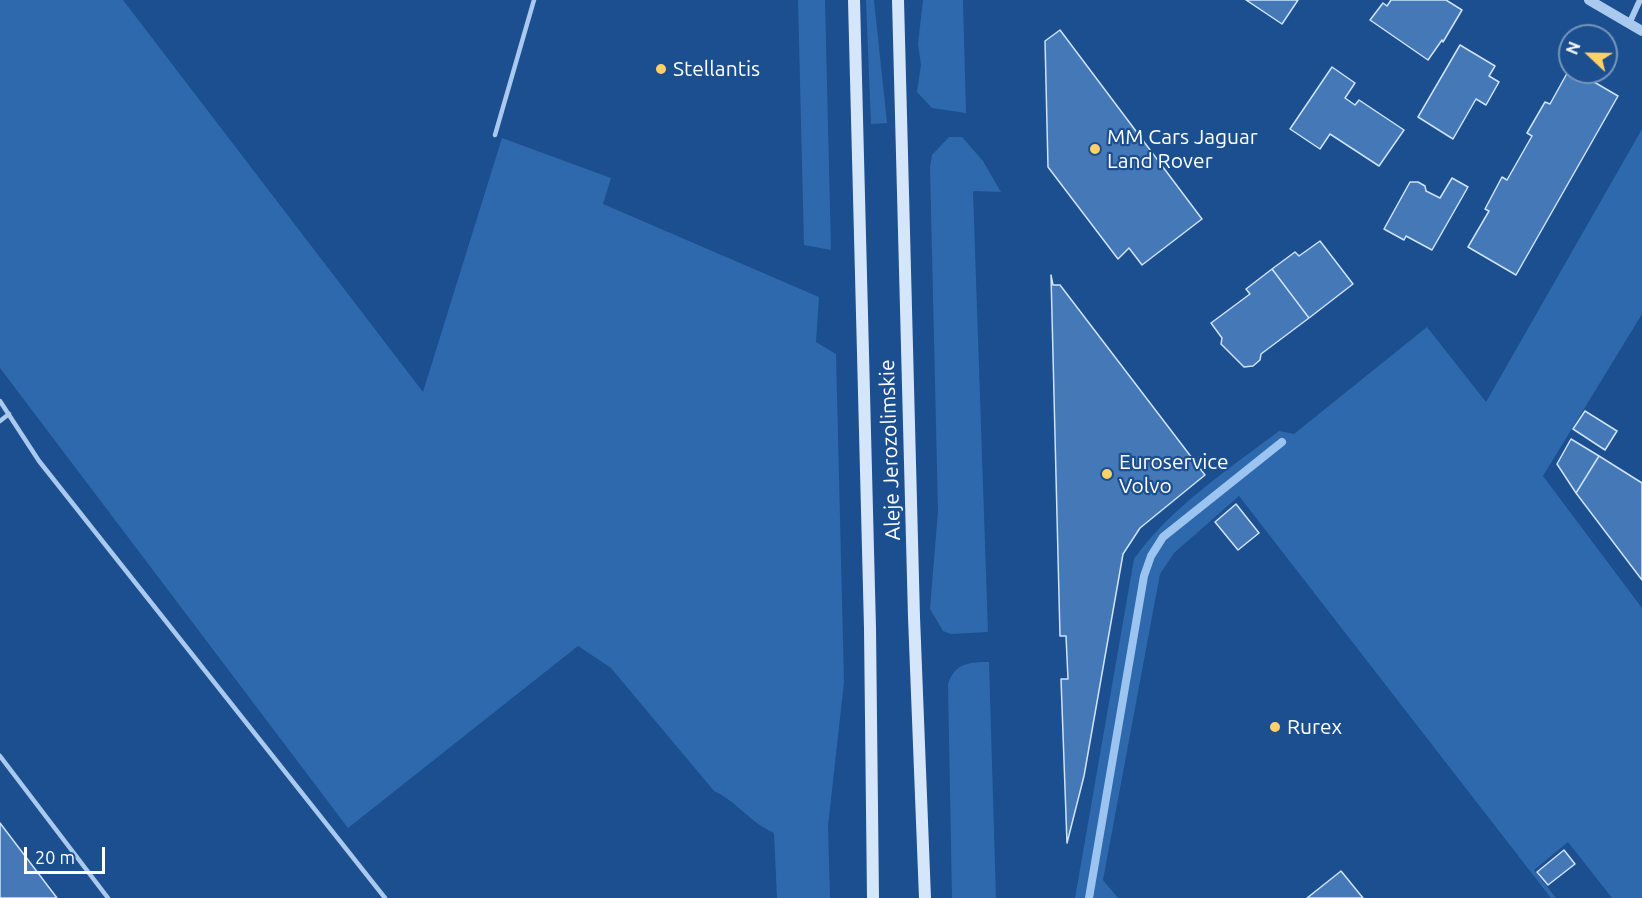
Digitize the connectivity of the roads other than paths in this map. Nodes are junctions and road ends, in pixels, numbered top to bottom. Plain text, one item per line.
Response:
1 (534, 0) edge
2 (854, 0) edge
3 (898, 0) edge
4 (1589, 0) edge
5 (1640, 0) edge
6 (1629, 24) junction
7 (1642, 31) edge
8 (495, 135) dead end
9 (0, 401) edge
10 (9, 414) junction
11 (0, 421) edge
12 (0, 756) edge
13 (108, 898) edge
14 (384, 898) edge
15 (873, 898) edge
16 (925, 898) edge

1 - 8 lane
2 - 15 main road, Aleje Jerozolimskie
3 - 16 main road, Aleje Jerozolimskie
4 - 6 street
5 - 6 street
6 - 7 street
9 - 10 lane
10 - 11 lane
10 - 14 lane
12 - 13 lane

